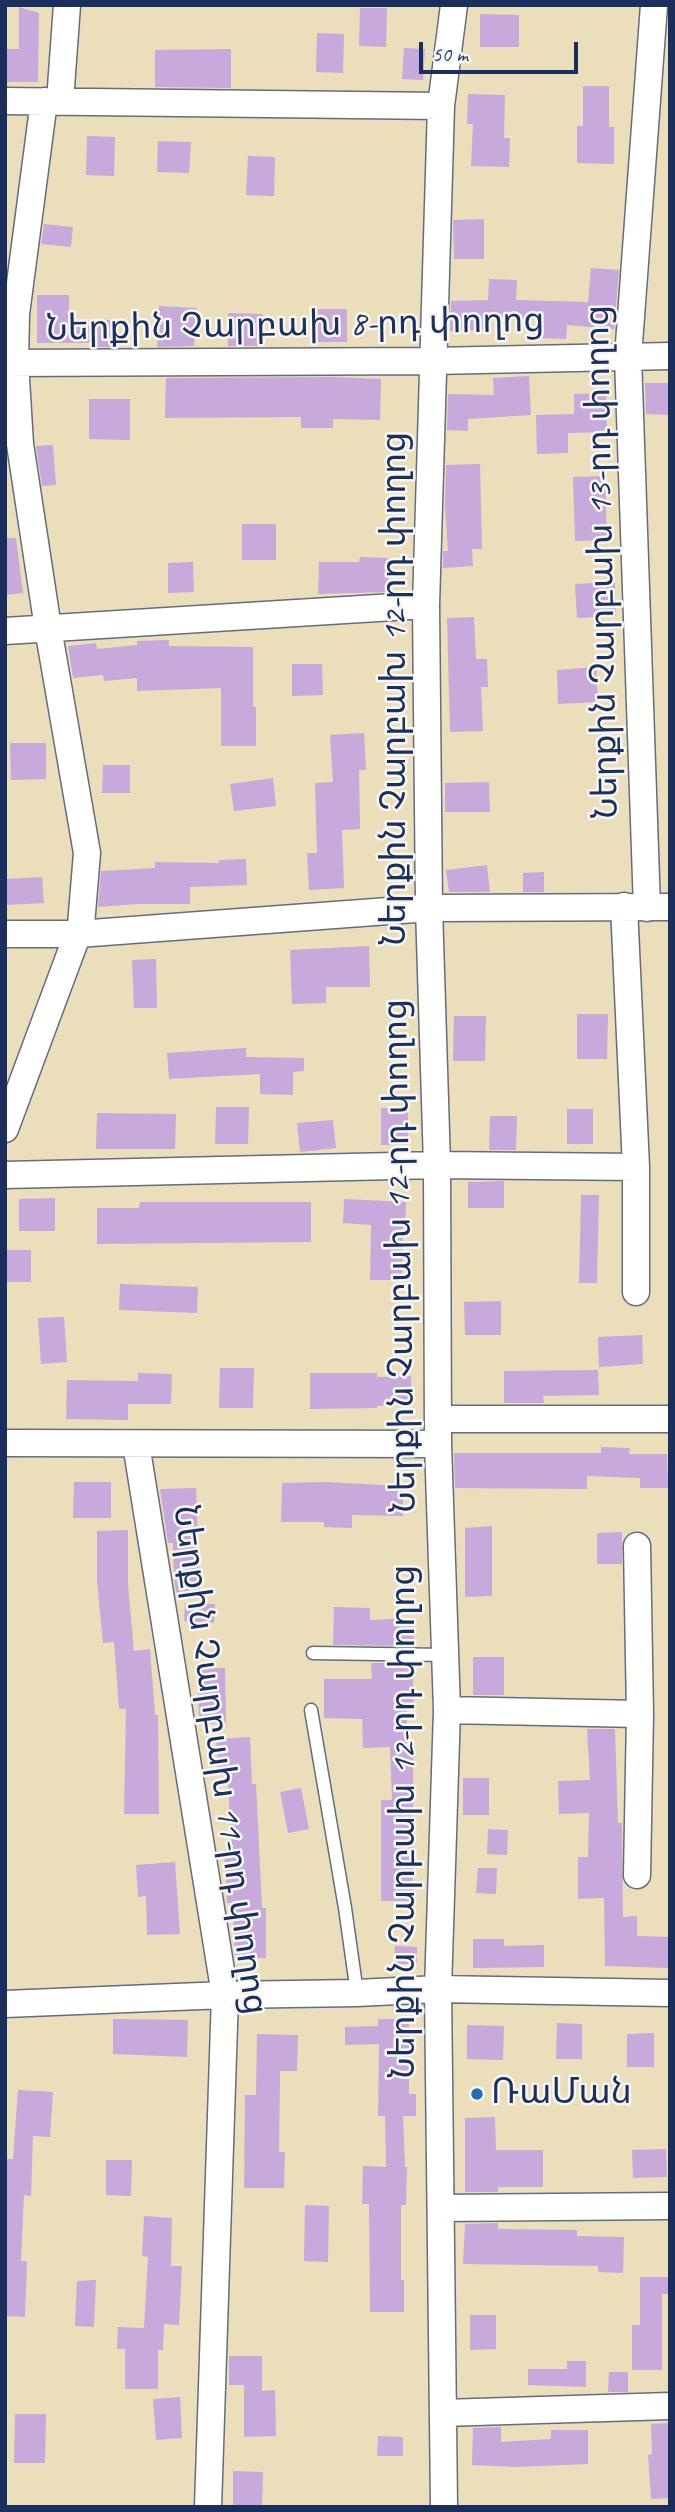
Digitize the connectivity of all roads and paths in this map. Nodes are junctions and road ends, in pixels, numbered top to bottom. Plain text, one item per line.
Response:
1 (67, 5) edge
2 (454, 5) edge
3 (654, 5) edge
4 (52, 101) junction
5 (5, 102) edge
6 (441, 106) junction
7 (670, 356) edge
8 (628, 357) junction
9 (433, 361) junction
10 (10, 363) edge
11 (426, 605) junction
12 (48, 628) junction
13 (5, 631) edge
14 (647, 907) edge
15 (429, 908) junction
16 (78, 933) junction
17 (5, 934) edge
18 (5, 1129) edge
19 (437, 1166) junction
20 (636, 1167) junction
21 (5, 1174) edge
22 (636, 1292) dead end
23 (670, 1419) edge
24 (438, 1432) junction
25 (5, 1443) edge
26 (136, 1444) junction
27 (637, 1546) dead end
28 (313, 1653) dead end
29 (445, 1655) junction
30 (311, 1710) dead end
31 (447, 1710) junction
32 (640, 1714) junction
33 (637, 1875) dead end
34 (438, 1989) junction
35 (357, 1993) junction
36 (670, 1993) edge
37 (225, 1995) junction
38 (5, 2004) edge
39 (670, 2206) edge
40 (441, 2208) junction
41 (670, 2406) edge
42 (443, 2413) junction
43 (208, 2507) edge
44 (444, 2507) edge

1 - 4 street
2 - 6 street, Ներքին Չարբախ 12-րդ փողոց
3 - 8 street, Ներքին Չարբախ 13-րդ փողոց
4 - 5 street
4 - 6 street
4 - 10 street
6 - 9 street, Ներքին Չարբախ 12-րդ փողոց
7 - 8 street, Ներքին Չարբախ 8-րդ փողոց
8 - 9 street, Ներքին Չարբախ 8-րդ փողոց
8 - 14 street, Ներքին Չարբախ 13-րդ փողոց
9 - 10 street, Ներքին Չարբախ 8-րդ փողոց
9 - 11 street, Ներքին Չարբախ 12-րդ փողոց
10 - 12 street
11 - 12 street
11 - 15 street, Ներքին Չարբախ 12-րդ փողոց
12 - 13 street
12 - 16 street
14 - 15 street
14 - 20 street, Ներքին Չարբախ 13-րդ փողոց
15 - 16 street
15 - 19 street, Ներքին Չարբախ 12-րդ փողոց
16 - 17 street
16 - 18 street
19 - 20 street
19 - 21 street
19 - 24 street, Ներքին Չարբախ 12-րդ փողոց
20 - 22 street, Ներքին Չարբախ 13-րդ փողոց
23 - 24 street
24 - 26 street
24 - 29 street, Ներքին Չարբախ 12-րդ փողոց
25 - 26 street
26 - 37 street, Ներքին Չարբախ 11-րդ փողոց
27 - 32 street
28 - 29 lane
29 - 31 street, Ներքին Չարբախ 12-րդ փողոց
30 - 35 lane
31 - 32 street
31 - 34 street, Ներքին Չարբախ 12-րդ փողոց
32 - 33 street
34 - 35 street
34 - 36 street
34 - 40 street, Ներքին Չարբախ 12-րդ փողոց
35 - 37 street
37 - 38 street
37 - 43 street, Ներքին Չարբախ 11-րդ փողոց
39 - 40 street
40 - 42 street, Ներքին Չարբախ 12-րդ փողոց
41 - 42 street
42 - 44 street, Ներքին Չարբախ 12-րդ փողոց

